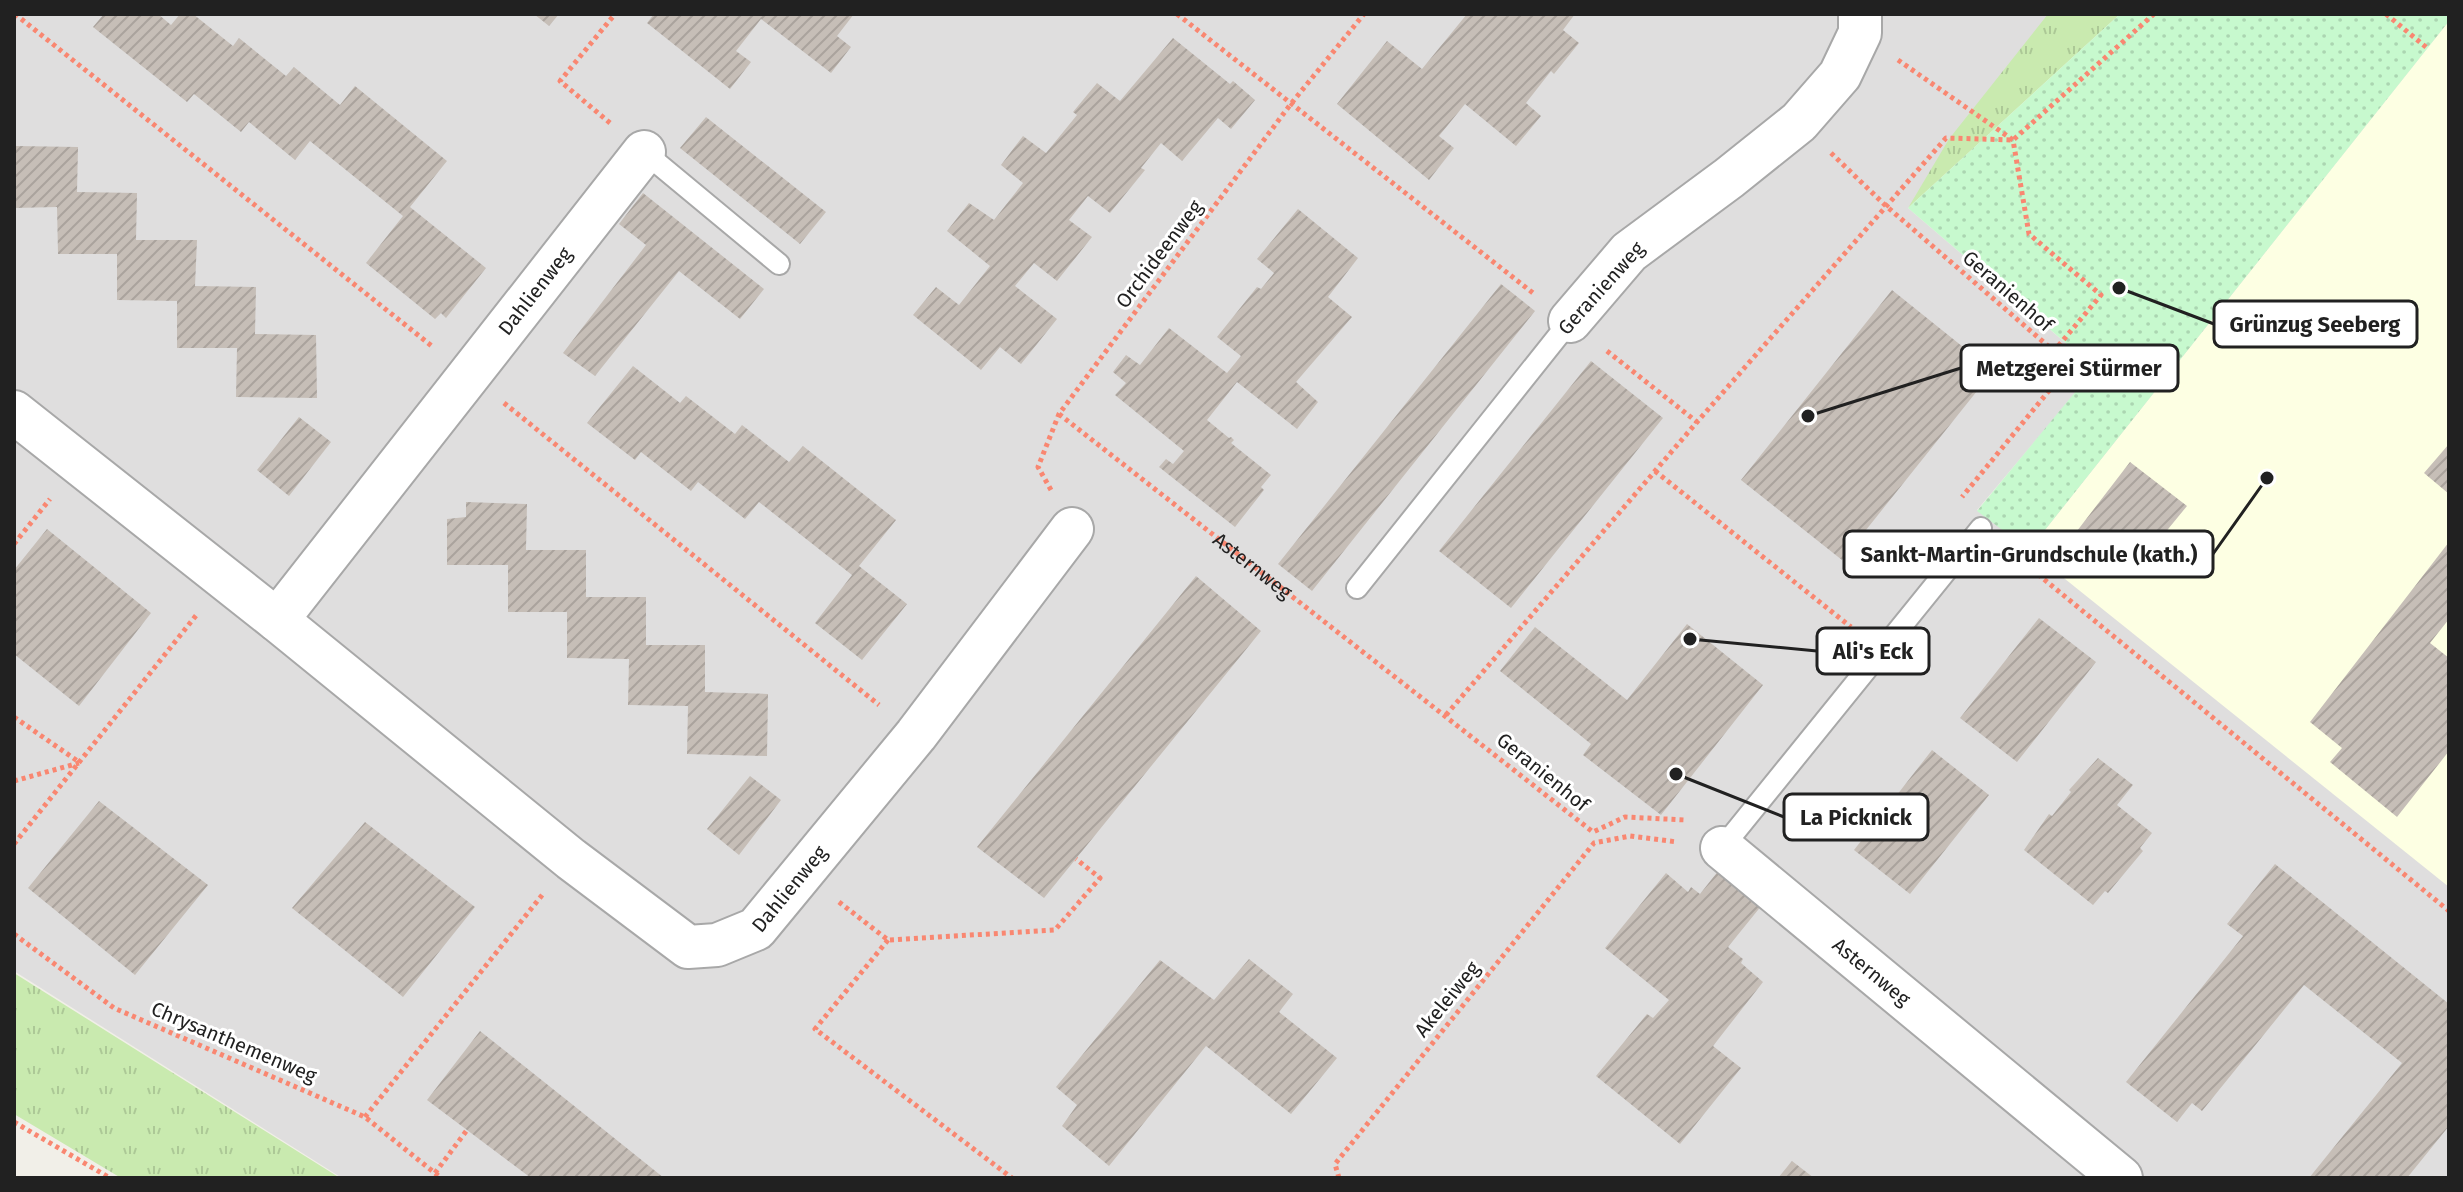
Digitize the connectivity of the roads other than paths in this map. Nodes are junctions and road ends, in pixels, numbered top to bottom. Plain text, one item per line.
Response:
1 (1860, 24) edge
2 (644, 152) joint
3 (779, 264) dead end
4 (1570, 321) joint
5 (14, 412) edge
6 (1981, 528) road end
7 (1072, 529) road end
8 (1357, 588) dead end
9 (277, 620) junction
10 (1711, 834) joint
11 (2121, 1178) edge

1 - 4 street, Geranienweg
2 - 3 lane
2 - 9 street, Dahlienweg
4 - 8 lane, Geranienweg
5 - 9 street, Dahlienweg
6 - 10 lane
7 - 9 street, Dahlienweg
10 - 11 street, Asternweg

